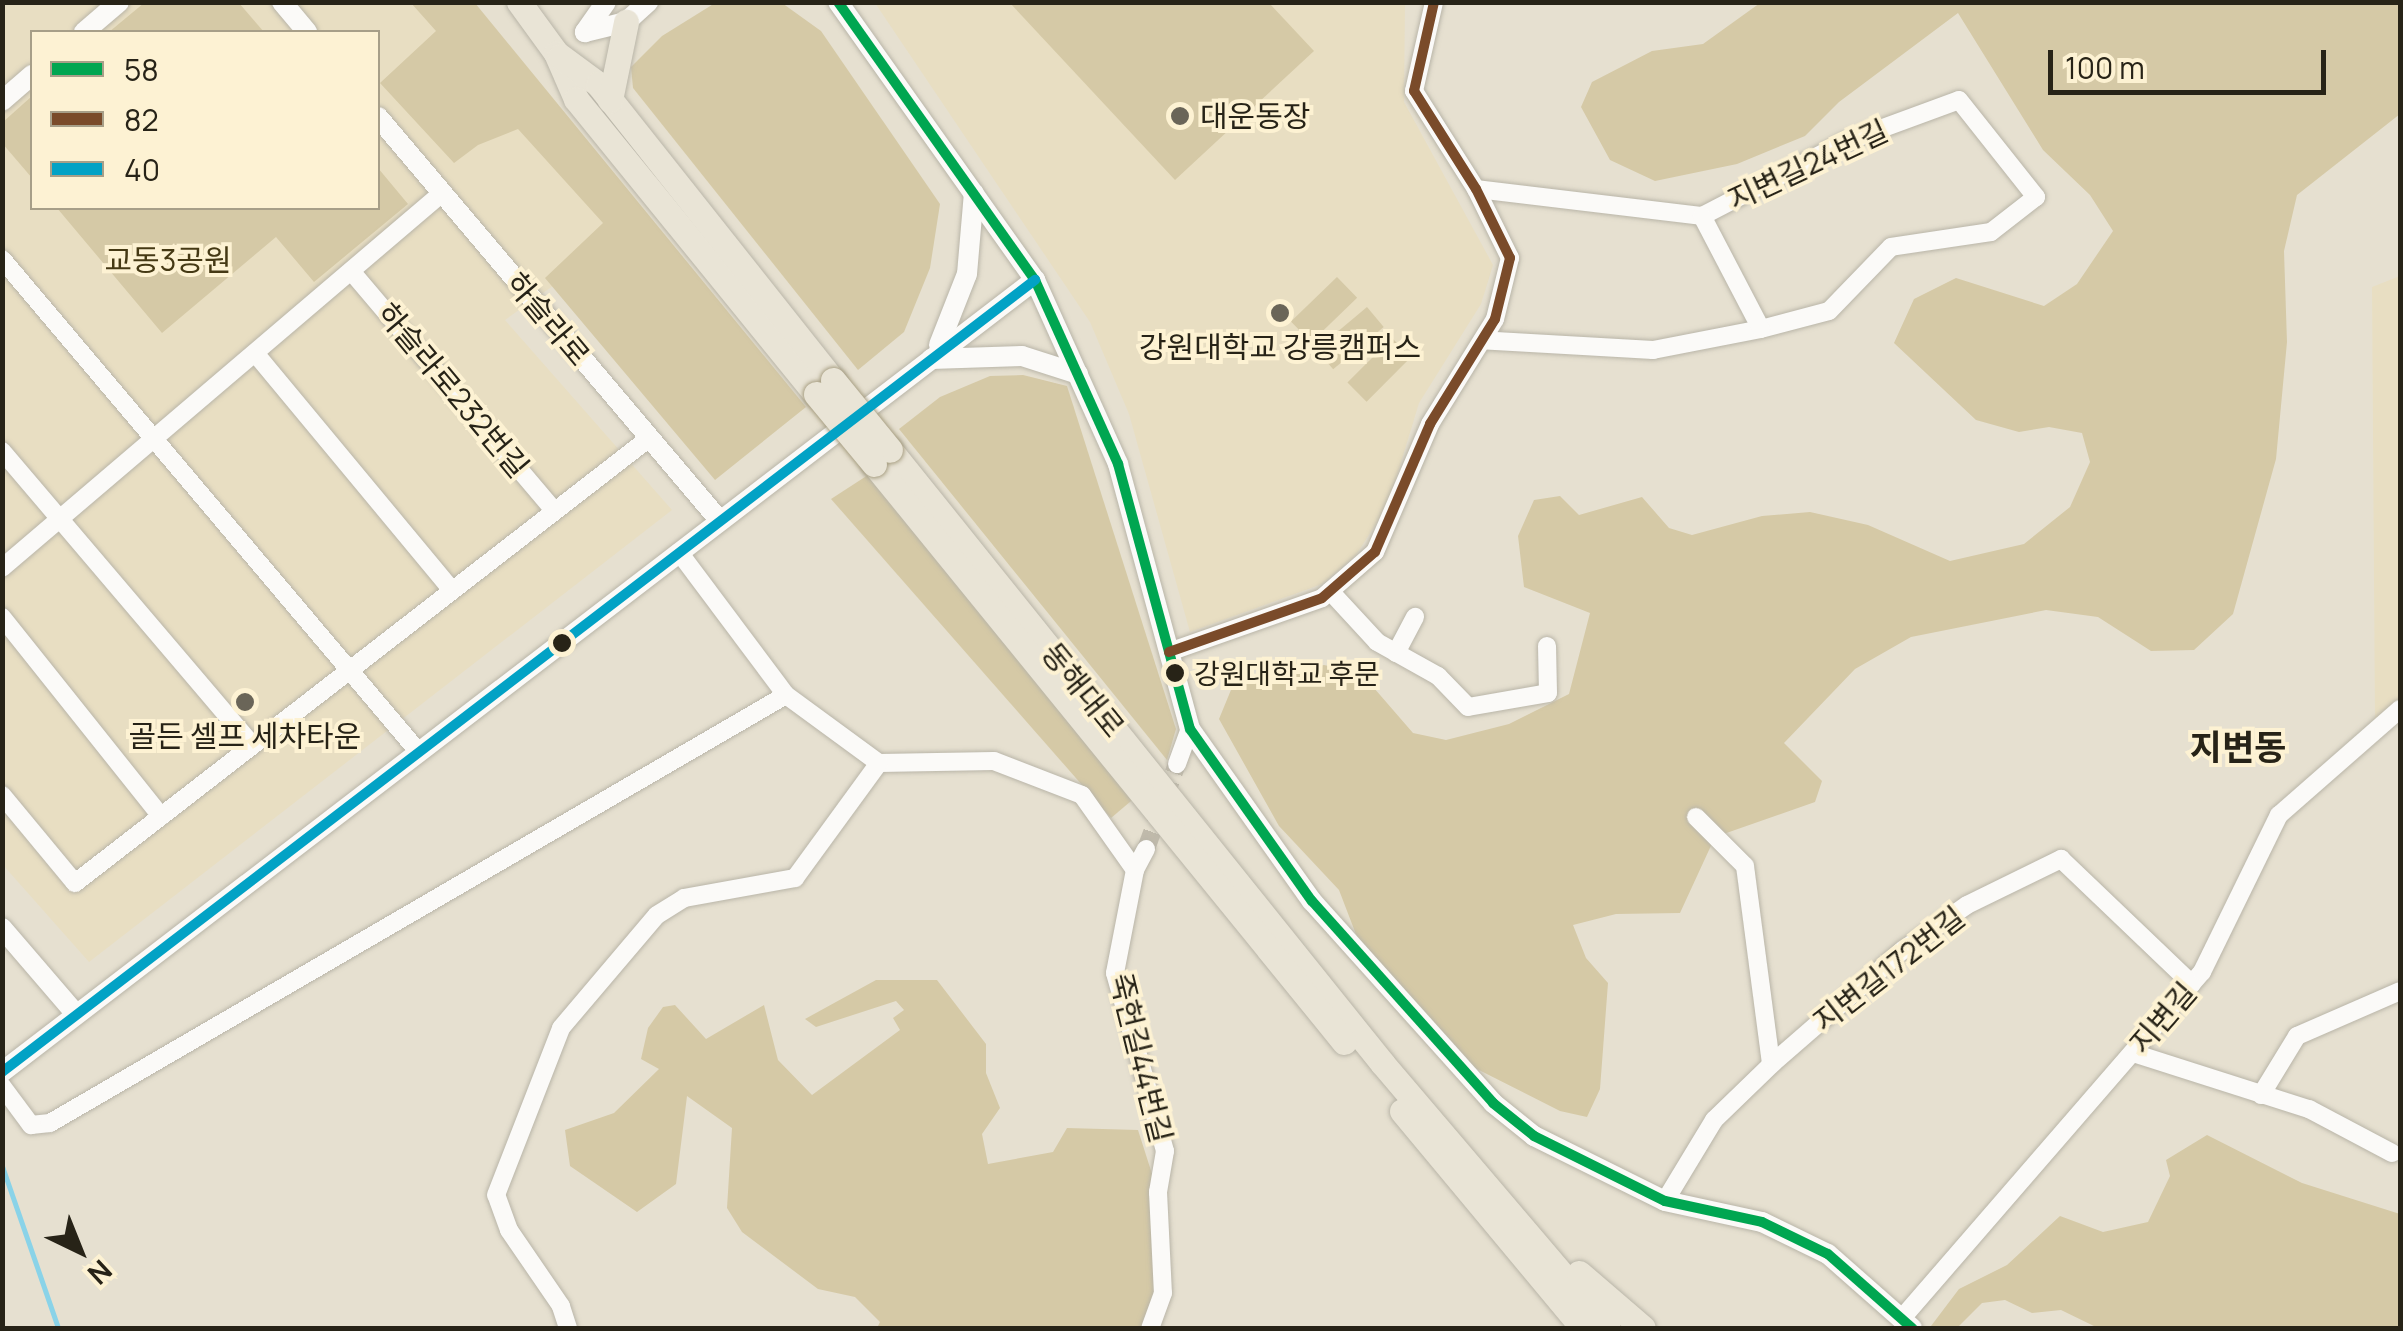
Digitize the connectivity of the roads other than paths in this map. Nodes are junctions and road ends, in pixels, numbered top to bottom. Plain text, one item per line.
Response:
1 (119, 2) edge
2 (282, 2) edge
3 (519, 2) edge
4 (606, 2) edge
5 (648, 2) edge
6 (838, 2) edge
7 (1434, 2) edge
8 (626, 22) junction
9 (86, 30) edge
10 (305, 30) edge
11 (585, 32) junction
12 (556, 53) junction
13 (30, 77) edge
14 (2, 100) edge
15 (610, 100) junction
16 (380, 119) edge
17 (1476, 189) junction
18 (442, 193) junction
19 (974, 193) junction
20 (1702, 216) junction
21 (2, 258) edge
22 (351, 271) junction
23 (1035, 280) junction
24 (1761, 330) junction
25 (1482, 340) junction
26 (254, 354) junction
27 (928, 360) junction
28 (1078, 374) junction
29 (825, 387) junction
30 (154, 439) junction
31 (648, 439) junction
32 (2, 451) edge
33 (882, 457) junction
34 (554, 510) junction
35 (60, 519) junction
36 (720, 521) junction
37 (679, 552) junction
38 (2, 568) edge
39 (452, 590) junction
40 (1330, 591) junction
41 (1415, 616) dead end
42 (2, 617) edge
43 (1547, 646) dead end
44 (1169, 652) junction
45 (1396, 652) junction
46 (349, 670) junction
47 (786, 695) junction
48 (2400, 710) edge
49 (1190, 729) junction
50 (252, 745) junction
51 (417, 750) junction
52 (879, 763) junction
53 (1176, 764) tunnel mouth
54 (2, 794) edge
55 (161, 816) junction
56 (1696, 817) dead end
57 (1146, 849) tunnel mouth
58 (1135, 870) junction
59 (2, 928) edge
60 (2192, 984) junction
61 (2400, 992) edge
62 (75, 1012) junction
63 (2133, 1052) junction
64 (1771, 1064) junction
65 (2, 1072) edge
66 (2, 1086) edge
67 (2260, 1095) junction
68 (2392, 1153) dead end
69 (1666, 1201) junction
70 (1525, 1227) junction
71 (1578, 1323) edge
72 (1908, 1323) edge
73 (568, 1328) edge
74 (1150, 1328) edge
75 (1608, 1328) edge
76 (1643, 1328) edge

1 - 9 street
2 - 10 street
3 - 12 main road, 동해대로
4 - 11 street
5 - 8 street
6 - 19 street
7 - 17 street
8 - 11 street
8 - 15 main road
11 - 12 street
12 - 15 main road, 동해대로
12 - 29 main road, 동해대로
13 - 14 street
15 - 29 main road, 동해대로
16 - 18 street, 하슬라로
17 - 20 street, 지변길24번길
17 - 25 street
18 - 22 street
18 - 31 street, 하슬라로
19 - 23 street
19 - 27 street
20 - 24 street
20 - 24 street, 지변길24번길
21 - 30 street
22 - 26 street
22 - 34 street, 하슬라로232번길
23 - 27 street
23 - 28 street
24 - 25 street
25 - 40 street
26 - 30 street
26 - 39 street
27 - 28 street
27 - 36 street
28 - 44 street
29 - 33 main road, 동해대로, bridge
30 - 35 street
30 - 46 street
31 - 34 street
31 - 36 street, 하슬라로
32 - 35 street
33 - 70 main road, 동해대로
33 - 71 main road, 동해대로
34 - 39 street
35 - 38 street
35 - 50 street
36 - 37 street
37 - 47 street
37 - 51 street
39 - 46 street
40 - 44 street
40 - 45 street
41 - 45 street
42 - 55 street
43 - 45 street
44 - 49 street
46 - 50 street
46 - 51 street
47 - 52 street
47 - 66 street
48 - 60 street, 지변길
49 - 53 street
49 - 69 street
50 - 55 street
51 - 62 street
52 - 58 street
52 - 73 street
54 - 55 street
56 - 64 street
57 - 58 street, 죽헌길44번길
58 - 74 street, 죽헌길44번길
59 - 62 street
60 - 63 street, 지변길
60 - 64 street, 지변길172번길
61 - 67 street
62 - 65 street
63 - 67 street
63 - 72 street, 지변길
64 - 69 street, 지변길172번길
67 - 68 street
69 - 72 street
70 - 75 main road, 동해대로
70 - 76 main road

